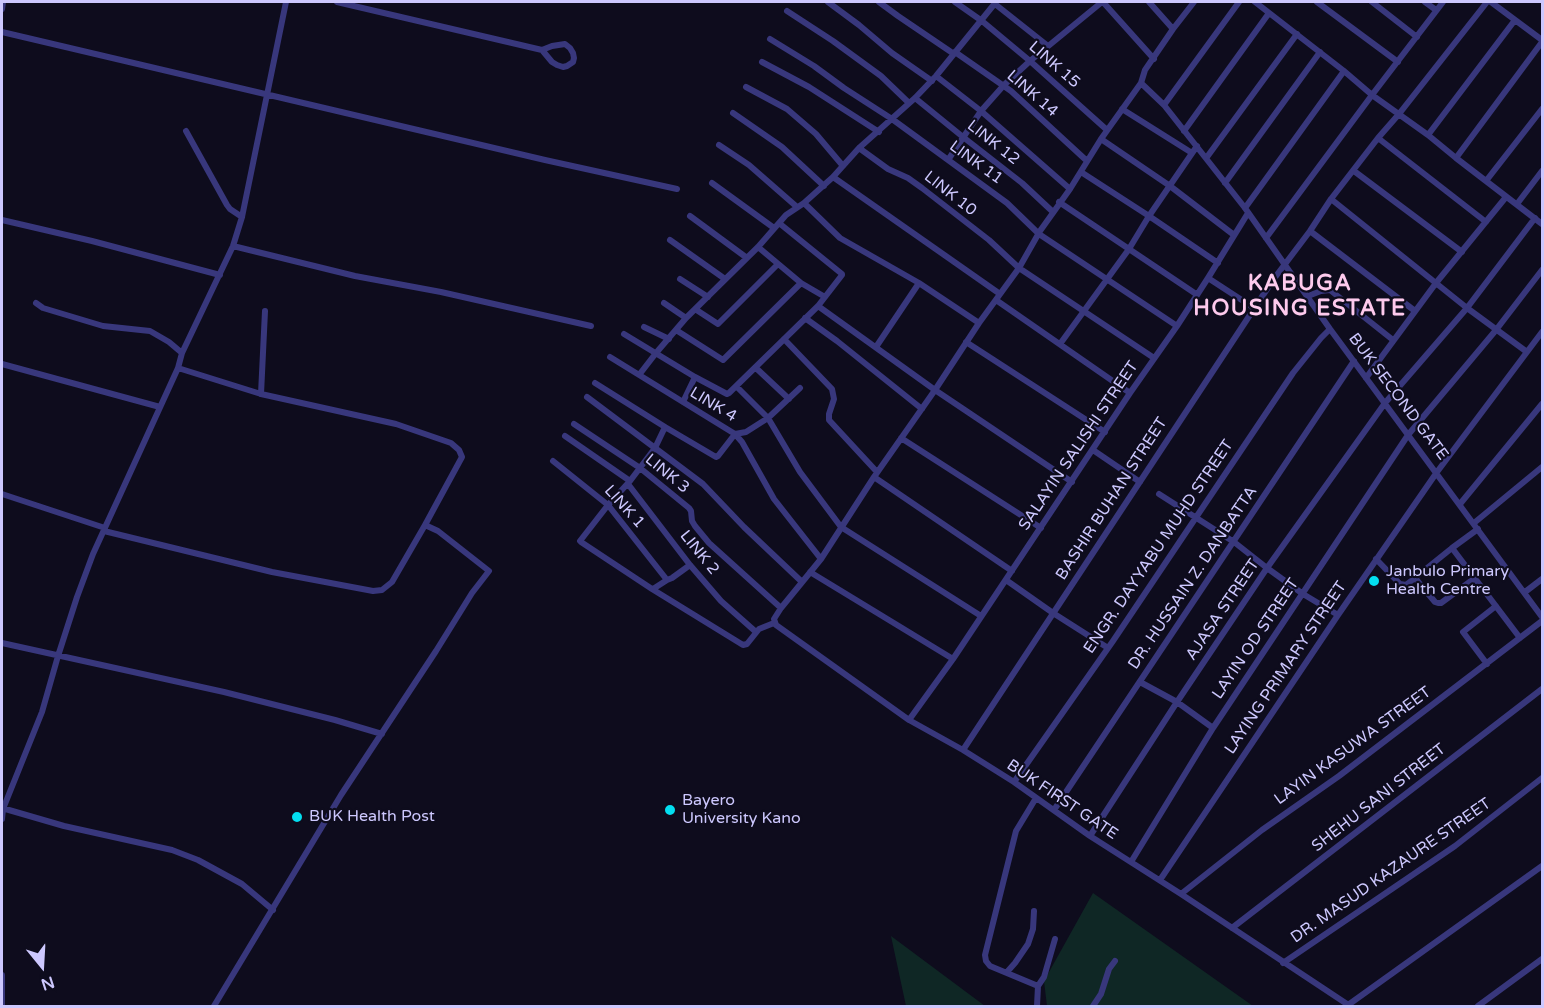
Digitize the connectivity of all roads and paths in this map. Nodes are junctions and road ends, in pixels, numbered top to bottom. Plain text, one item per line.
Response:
1 (3, 2) edge
2 (286, 2) edge
3 (337, 2) edge
4 (828, 2) edge
5 (879, 2) edge
6 (955, 2) edge
7 (1102, 2) edge
8 (1149, 2) edge
9 (1194, 2) edge
10 (1239, 2) edge
11 (1255, 2) edge
12 (1317, 2) edge
13 (1372, 2) edge
14 (1425, 2) edge
15 (1443, 2) edge
16 (1489, 2) edge
17 (995, 3) edge
18 (2, 9) edge
19 (1436, 10) junction
20 (787, 11) dead end
21 (1269, 13) junction
22 (1515, 20) junction
23 (982, 21) junction
24 (1173, 29) junction
25 (2, 32) edge
26 (1297, 34) junction
27 (1417, 36) junction
28 (770, 39) dead end
29 (1542, 41) edge
30 (1048, 46) junction
31 (542, 50) junction
32 (1320, 52) junction
33 (954, 53) junction
34 (1154, 58) junction
35 (1030, 61) junction
36 (762, 62) dead end
37 (1398, 62) junction
38 (1344, 71) junction
39 (934, 78) junction
40 (1141, 83) junction
41 (1004, 85) junction
42 (746, 87) dead end
43 (266, 94) junction
44 (1372, 95) junction
45 (915, 98) junction
46 (909, 103) junction
47 (1164, 105) junction
48 (1122, 109) junction
49 (1542, 109) edge
50 (981, 111) junction
51 (733, 113) dead end
52 (1399, 114) junction
53 (892, 119) junction
54 (1107, 129) junction
55 (1184, 130) junction
56 (186, 131) dead end
57 (879, 132) junction
58 (1428, 135) junction
59 (963, 137) junction
60 (1378, 138) junction
61 (1101, 139) junction
62 (719, 145) dead end
63 (1197, 146) junction
64 (860, 148) junction
65 (1192, 153) junction
66 (1207, 157) junction
67 (1456, 159) junction
68 (948, 160) junction
69 (1087, 161) junction
70 (843, 166) junction
71 (1354, 171) junction
72 (1542, 171) edge
73 (1081, 172) junction
74 (833, 177) junction
75 (1486, 181) junction
76 (712, 183) dead end
77 (1225, 183) junction
78 (824, 186) junction
79 (1170, 186) junction
80 (677, 189) dead end
81 (1070, 189) junction
82 (1506, 197) junction
83 (1331, 199) junction
84 (1059, 202) junction
85 (804, 203) junction
86 (1517, 204) junction
87 (797, 207) junction
88 (1246, 211) junction
89 (1053, 212) junction
90 (690, 216) dead end
91 (1149, 216) junction
92 (242, 217) junction
93 (1535, 218) junction
94 (2, 220) edge
95 (1486, 222) junction
96 (1542, 224) edge
97 (777, 226) junction
98 (1310, 231) junction
99 (1039, 234) junction
100 (1234, 235) junction
101 (1266, 238) junction
102 (670, 240) dead end
103 (233, 246) junction
104 (758, 247) junction
105 (1129, 249) junction
106 (1462, 252) junction
107 (747, 258) junction
108 (1218, 263) junction
109 (778, 264) junction
110 (1285, 264) junction
111 (1019, 268) junction
112 (1542, 270) edge
113 (220, 275) junction
114 (1208, 278) junction
115 (680, 279) dead end
116 (725, 279) junction
117 (1107, 280) junction
118 (801, 283) junction
119 (919, 283) junction
120 (1436, 283) junction
121 (1196, 294) junction
122 (1308, 296) junction
123 (708, 297) junction
124 (825, 297) junction
125 (998, 297) junction
126 (36, 303) dead end
127 (664, 303) dead end
128 (818, 306) junction
129 (1254, 308) junction
130 (1467, 308) junction
131 (695, 309) junction
132 (266, 311) dead end
133 (1084, 311) junction
134 (1415, 311) junction
135 (686, 318) junction
136 (805, 318) junction
137 (979, 323) junction
138 (591, 326) dead end
139 (1177, 326) junction
140 (644, 327) dead end
141 (1330, 329) junction
142 (676, 330) junction
143 (1496, 330) junction
144 (1542, 332) edge
145 (624, 334) dead end
146 (669, 339) junction
147 (784, 339) junction
148 (1393, 340) junction
149 (966, 342) junction
150 (1060, 344) junction
151 (876, 347) junction
152 (1527, 352) junction
153 (182, 353) junction
154 (656, 353) junction
155 (610, 357) dead end
156 (1154, 358) junction
157 (1354, 361) junction
158 (2, 364) edge
159 (178, 368) junction
160 (756, 368) junction
161 (639, 375) junction
162 (694, 376) junction
163 (1366, 378) junction
164 (595, 384) dead end
165 (737, 387) junction
166 (800, 387) dead end
167 (935, 390) junction
168 (1130, 393) junction
169 (261, 394) junction
170 (587, 397) dead end
171 (789, 399) junction
172 (683, 402) junction
173 (1385, 404) junction
174 (1542, 404) edge
175 (160, 407) junction
176 (922, 409) junction
177 (768, 418) junction
178 (574, 424) dead end
179 (665, 428) junction
180 (1105, 432) junction
181 (735, 434) junction
182 (1408, 435) junction
183 (565, 436) dead end
184 (902, 438) junction
185 (655, 448) junction
186 (1093, 450) junction
187 (553, 461) dead end
188 (1542, 467) edge
189 (640, 468) junction
190 (1437, 472) junction
191 (876, 475) junction
192 (1071, 482) junction
193 (1140, 482) junction
194 (629, 483) junction
195 (2, 494) edge
196 (1159, 494) dead end
197 (1460, 504) junction
198 (608, 505) junction
199 (1195, 518) junction
200 (1474, 523) junction
201 (425, 525) junction
202 (842, 527) junction
203 (1041, 528) junction
204 (104, 529) junction
205 (1478, 529) junction
206 (1234, 542) junction
207 (1452, 548) junction
208 (820, 559) junction
209 (1376, 559) junction
210 (690, 565) junction
211 (1267, 568) junction
212 (1012, 571) junction
213 (810, 572) junction
214 (1415, 578) junction
215 (1474, 578) junction
216 (1542, 579) edge
217 (667, 580) junction
218 (1006, 580) junction
219 (802, 582) junction
220 (653, 589) junction
221 (1525, 592) junction
222 (1303, 594) junction
223 (1496, 606) junction
224 (780, 608) junction
225 (1053, 613) junction
226 (1338, 615) junction
227 (981, 616) junction
228 (1542, 619) edge
229 (774, 623) junction
230 (756, 632) junction
231 (1520, 638) junction
232 (2, 643) edge
233 (1108, 648) junction
234 (58, 656) junction
235 (953, 659) junction
236 (1487, 664) junction
237 (1140, 682) junction
238 (1542, 689) edge
239 (1177, 702) junction
240 (909, 720) junction
241 (1213, 728) junction
242 (382, 734) junction
243 (963, 750) junction
244 (1542, 778) edge
245 (1014, 782) junction
246 (1036, 798) junction
247 (2, 809) edge
248 (1054, 810) junction
249 (2, 819) edge
250 (1090, 836) junction
251 (1131, 862) junction
252 (1542, 866) edge
253 (1160, 880) junction
254 (1181, 894) junction
255 (273, 910) junction
256 (1034, 911) dead end
257 (1232, 928) junction
258 (1055, 939) dead end
259 (1542, 959) edge
260 (1115, 961) dead end
261 (1283, 963) junction
262 (1007, 972) junction
263 (2, 975) edge
264 (1038, 986) junction
265 (2, 1006) edge
266 (214, 1006) edge
267 (1037, 1006) edge
268 (1093, 1006) edge
269 (1349, 1006) edge
270 (1478, 1006) edge

1 - 18 street
2 - 43 street
3 - 31 street
4 - 39 street
5 - 33 street, LINK 14
6 - 23 street, LINK 15
7 - 30 street
7 - 34 street
8 - 24 street
9 - 24 street
10 - 47 street
11 - 21 street
12 - 37 street
13 - 27 street
14 - 19 street
15 - 19 street
16 - 22 street
16 - 52 street, BASHIR BUHAN STREET
17 - 23 street
17 - 30 street
19 - 27 street
20 - 46 street
21 - 26 street
21 - 55 street
22 - 29 street
22 - 58 street
23 - 33 street
23 - 35 street, LINK 15
24 - 34 street
25 - 43 street
26 - 32 street
26 - 66 street
27 - 37 street
28 - 53 street, LINK 11
29 - 67 street
30 - 35 street
31 - 31 street
32 - 38 street
32 - 77 street
33 - 39 street
33 - 41 street, LINK 14
34 - 40 street
35 - 41 street
35 - 54 street, LINK 15
36 - 57 street
37 - 44 street
38 - 44 street
38 - 88 street, SALAYIN SALISHI STREET
39 - 45 street
39 - 50 street
40 - 47 street, BUK SECOND GATE
40 - 48 street
41 - 50 street
41 - 69 street, LINK 14
42 - 70 street
43 - 80 street
43 - 92 street
44 - 52 street
44 - 101 street
45 - 46 street
45 - 59 street, LINK 12
46 - 53 street
47 - 55 street, BUK SECOND GATE
48 - 54 street
48 - 65 street
49 - 75 street
50 - 59 street
50 - 81 street
51 - 78 street
52 - 58 street
52 - 60 street, BASHIR BUHAN STREET
53 - 57 street
53 - 68 street, LINK 11
54 - 61 street
55 - 63 street, BUK SECOND GATE
56 - 92 street
57 - 64 street
58 - 67 street
59 - 68 street
59 - 89 street, LINK 12
60 - 71 street, BASHIR BUHAN STREET
60 - 95 street
61 - 69 street
61 - 79 street
62 - 87 street
63 - 65 street
63 - 66 street, BUK SECOND GATE
64 - 70 street
64 - 111 street, LINK 10
65 - 79 street
66 - 77 street, BUK SECOND GATE
67 - 75 street
68 - 99 street, LINK 11
69 - 73 street
70 - 74 street
71 - 83 street, BASHIR BUHAN STREET
71 - 106 street
72 - 86 street
73 - 81 street
73 - 91 street
74 - 78 street
74 - 125 street
75 - 82 street
76 - 97 street
77 - 88 street, BUK SECOND GATE
78 - 85 street
79 - 91 street
79 - 100 street
81 - 84 street
82 - 86 street
82 - 95 street
83 - 98 street, BASHIR BUHAN STREET
83 - 120 street
84 - 89 street
84 - 105 street
85 - 87 street
85 - 119 street
86 - 93 street
87 - 97 street
88 - 100 street, SALAYIN SALISHI STREET
88 - 101 street, BUK SECOND GATE
89 - 99 street
90 - 107 street
91 - 105 street
91 - 108 street
92 - 103 street
93 - 96 street
93 - 130 street, AJASA STREET
94 - 113 street
95 - 106 street
97 - 104 street
97 - 124 street
98 - 110 street, BASHIR BUHAN STREET
98 - 134 street
99 - 111 street
99 - 117 street, LINK 11
100 - 108 street, SALAYIN SALISHI STREET
101 - 110 street, BUK SECOND GATE
102 - 116 street
103 - 113 street
103 - 138 street
104 - 107 street
104 - 109 street
105 - 117 street
105 - 121 street
106 - 120 street
107 - 116 street
108 - 114 street, SALAYIN SALISHI STREET
109 - 118 street
109 - 131 street
110 - 122 street, BUK SECOND GATE
110 - 129 street, BASHIR BUHAN STREET
111 - 125 street
111 - 133 street, LINK 10
112 - 143 street, LAYIN OD STREET
113 - 153 street
114 - 121 street, SALAYIN SALISHI STREET
114 - 129 street
115 - 123 street
116 - 123 street
117 - 133 street
117 - 139 street, LINK 11
118 - 124 street
118 - 142 street
119 - 137 street
119 - 151 street
120 - 130 street
120 - 134 street
121 - 139 street, SALAYIN SALISHI STREET
122 - 141 street, BUK SECOND GATE
122 - 148 street
123 - 131 street
124 - 128 street
125 - 137 street
125 - 150 street
126 - 153 street
127 - 135 street
128 - 136 street
128 - 151 street
128 - 167 street
129 - 193 street, BASHIR BUHAN STREET
130 - 143 street
130 - 173 street, AJASA STREET
131 - 135 street
132 - 169 street
133 - 150 street
133 - 156 street, LINK 10
134 - 148 street
135 - 142 street
136 - 147 street
136 - 176 street
137 - 149 street
139 - 156 street, SALAYIN SALISHI STREET
140 - 146 street
141 - 157 street, BUK SECOND GATE
141 - 199 street, ENGR. DAYYABU MUHD STREET
142 - 146 street
143 - 152 street
143 - 182 street, LAYIN OD STREET
144 - 152 street, LAYING PRIMARY STREET
145 - 154 street
146 - 154 street
147 - 160 street
147 - 191 street
148 - 163 street
149 - 167 street
149 - 180 street
150 - 168 street
151 - 167 street
152 - 190 street, LAYING PRIMARY STREET
153 - 159 street
154 - 161 street
154 - 162 street
155 - 161 street, LINK 4
156 - 168 street, SALAYIN SALISHI STREET
157 - 163 street, BUK SECOND GATE
157 - 206 street, DR. HUSSAIN Z. DANBATTA
158 - 175 street
159 - 169 street
159 - 175 street
160 - 165 street
160 - 171 street
161 - 172 street, LINK 4
162 - 165 street
162 - 172 street
163 - 173 street, BUK SECOND GATE
164 - 179 street
165 - 177 street
166 - 171 street
167 - 176 street
167 - 192 street
168 - 180 street, SALAYIN SALISHI STREET
169 - 201 street
170 - 185 street
171 - 177 street
172 - 181 street, LINK 4
173 - 182 street, BUK SECOND GATE
173 - 211 street, AJASA STREET
174 - 197 street
175 - 204 street
176 - 184 street
177 - 181 street
177 - 202 street
178 - 189 street, LINK 3
179 - 181 street
179 - 185 street
180 - 186 street, SALAYIN SALISHI STREET
181 - 208 street, LINK 4
182 - 190 street, BUK SECOND GATE
182 - 222 street, LAYIN OD STREET
183 - 194 street, LINK 2
184 - 191 street
184 - 203 street
185 - 189 street
185 - 219 street
186 - 192 street, SALAYIN SALISHI STREET
186 - 193 street
187 - 198 street, LINK 1
188 - 200 street
189 - 194 street
189 - 224 street, LINK 3
190 - 197 street, BUK SECOND GATE
190 - 209 street, LAYING PRIMARY STREET
191 - 202 street
191 - 212 street
192 - 203 street, SALAYIN SALISHI STREET
193 - 225 street, BASHIR BUHAN STREET
194 - 198 street
194 - 210 street, LINK 2
195 - 204 street
196 - 199 street
197 - 200 street, BUK SECOND GATE
198 - 217 street, LINK 1
198 - 220 street
199 - 206 street
199 - 233 street, ENGR. DAYYABU MUHD STREET
200 - 205 street, BUK SECOND GATE
201 - 204 street
201 - 242 street
202 - 208 street
202 - 227 street
203 - 212 street, SALAYIN SALISHI STREET
204 - 234 street
205 - 207 street
205 - 221 street, BUK SECOND GATE
206 - 211 street
206 - 237 street, DR. HUSSAIN Z. DANBATTA
207 - 214 street
207 - 215 street
208 - 213 street
209 - 214 street
209 - 226 street, LAYING PRIMARY STREET
210 - 217 street
210 - 230 street, LINK 2
211 - 222 street
211 - 239 street, AJASA STREET
212 - 218 street, SALAYIN SALISHI STREET
213 - 219 street
213 - 235 street
214 - 215 street
215 - 223 street
216 - 221 street
217 - 220 street
218 - 225 street
218 - 227 street, SALAYIN SALISHI STREET
219 - 224 street
220 - 230 street
221 - 228 street, BUK SECOND GATE
222 - 226 street
222 - 241 street, LAYIN OD STREET
223 - 231 street
223 - 236 street
224 - 229 street
225 - 233 street
225 - 243 street, BASHIR BUHAN STREET
226 - 253 street, LAYING PRIMARY STREET
227 - 235 street, SALAYIN SALISHI STREET
228 - 231 street, LAYIN KASUWA STREET
229 - 230 street
229 - 240 street, BUK FIRST GATE
231 - 236 street, LAYIN KASUWA STREET
232 - 234 street
233 - 245 street, ENGR. DAYYABU MUHD STREET
234 - 242 street
234 - 247 street
235 - 240 street, SALAYIN SALISHI STREET
236 - 254 street, LAYIN KASUWA STREET
237 - 239 street
237 - 248 street, DR. HUSSAIN Z. DANBATTA
238 - 257 street, SHEHU SANI STREET
239 - 241 street
239 - 250 street, AJASA STREET
240 - 243 street, BUK FIRST GATE
241 - 251 street, LAYIN OD STREET
242 - 255 street
243 - 245 street, BUK FIRST GATE
244 - 261 street, DR. MASUD KAZAURE STREET
245 - 246 street, BUK FIRST GATE
246 - 248 street, BUK FIRST GATE
246 - 262 street
247 - 249 street
247 - 255 street
248 - 250 street, BUK FIRST GATE
250 - 251 street, BUK FIRST GATE
251 - 253 street, BUK FIRST GATE
252 - 269 street
253 - 254 street, BUK FIRST GATE
254 - 257 street, BUK FIRST GATE
255 - 266 street
256 - 262 street
257 - 261 street, BUK FIRST GATE
258 - 264 street
259 - 270 street
260 - 268 street
261 - 269 street, BUK FIRST GATE
262 - 264 street
263 - 265 street
264 - 267 street

